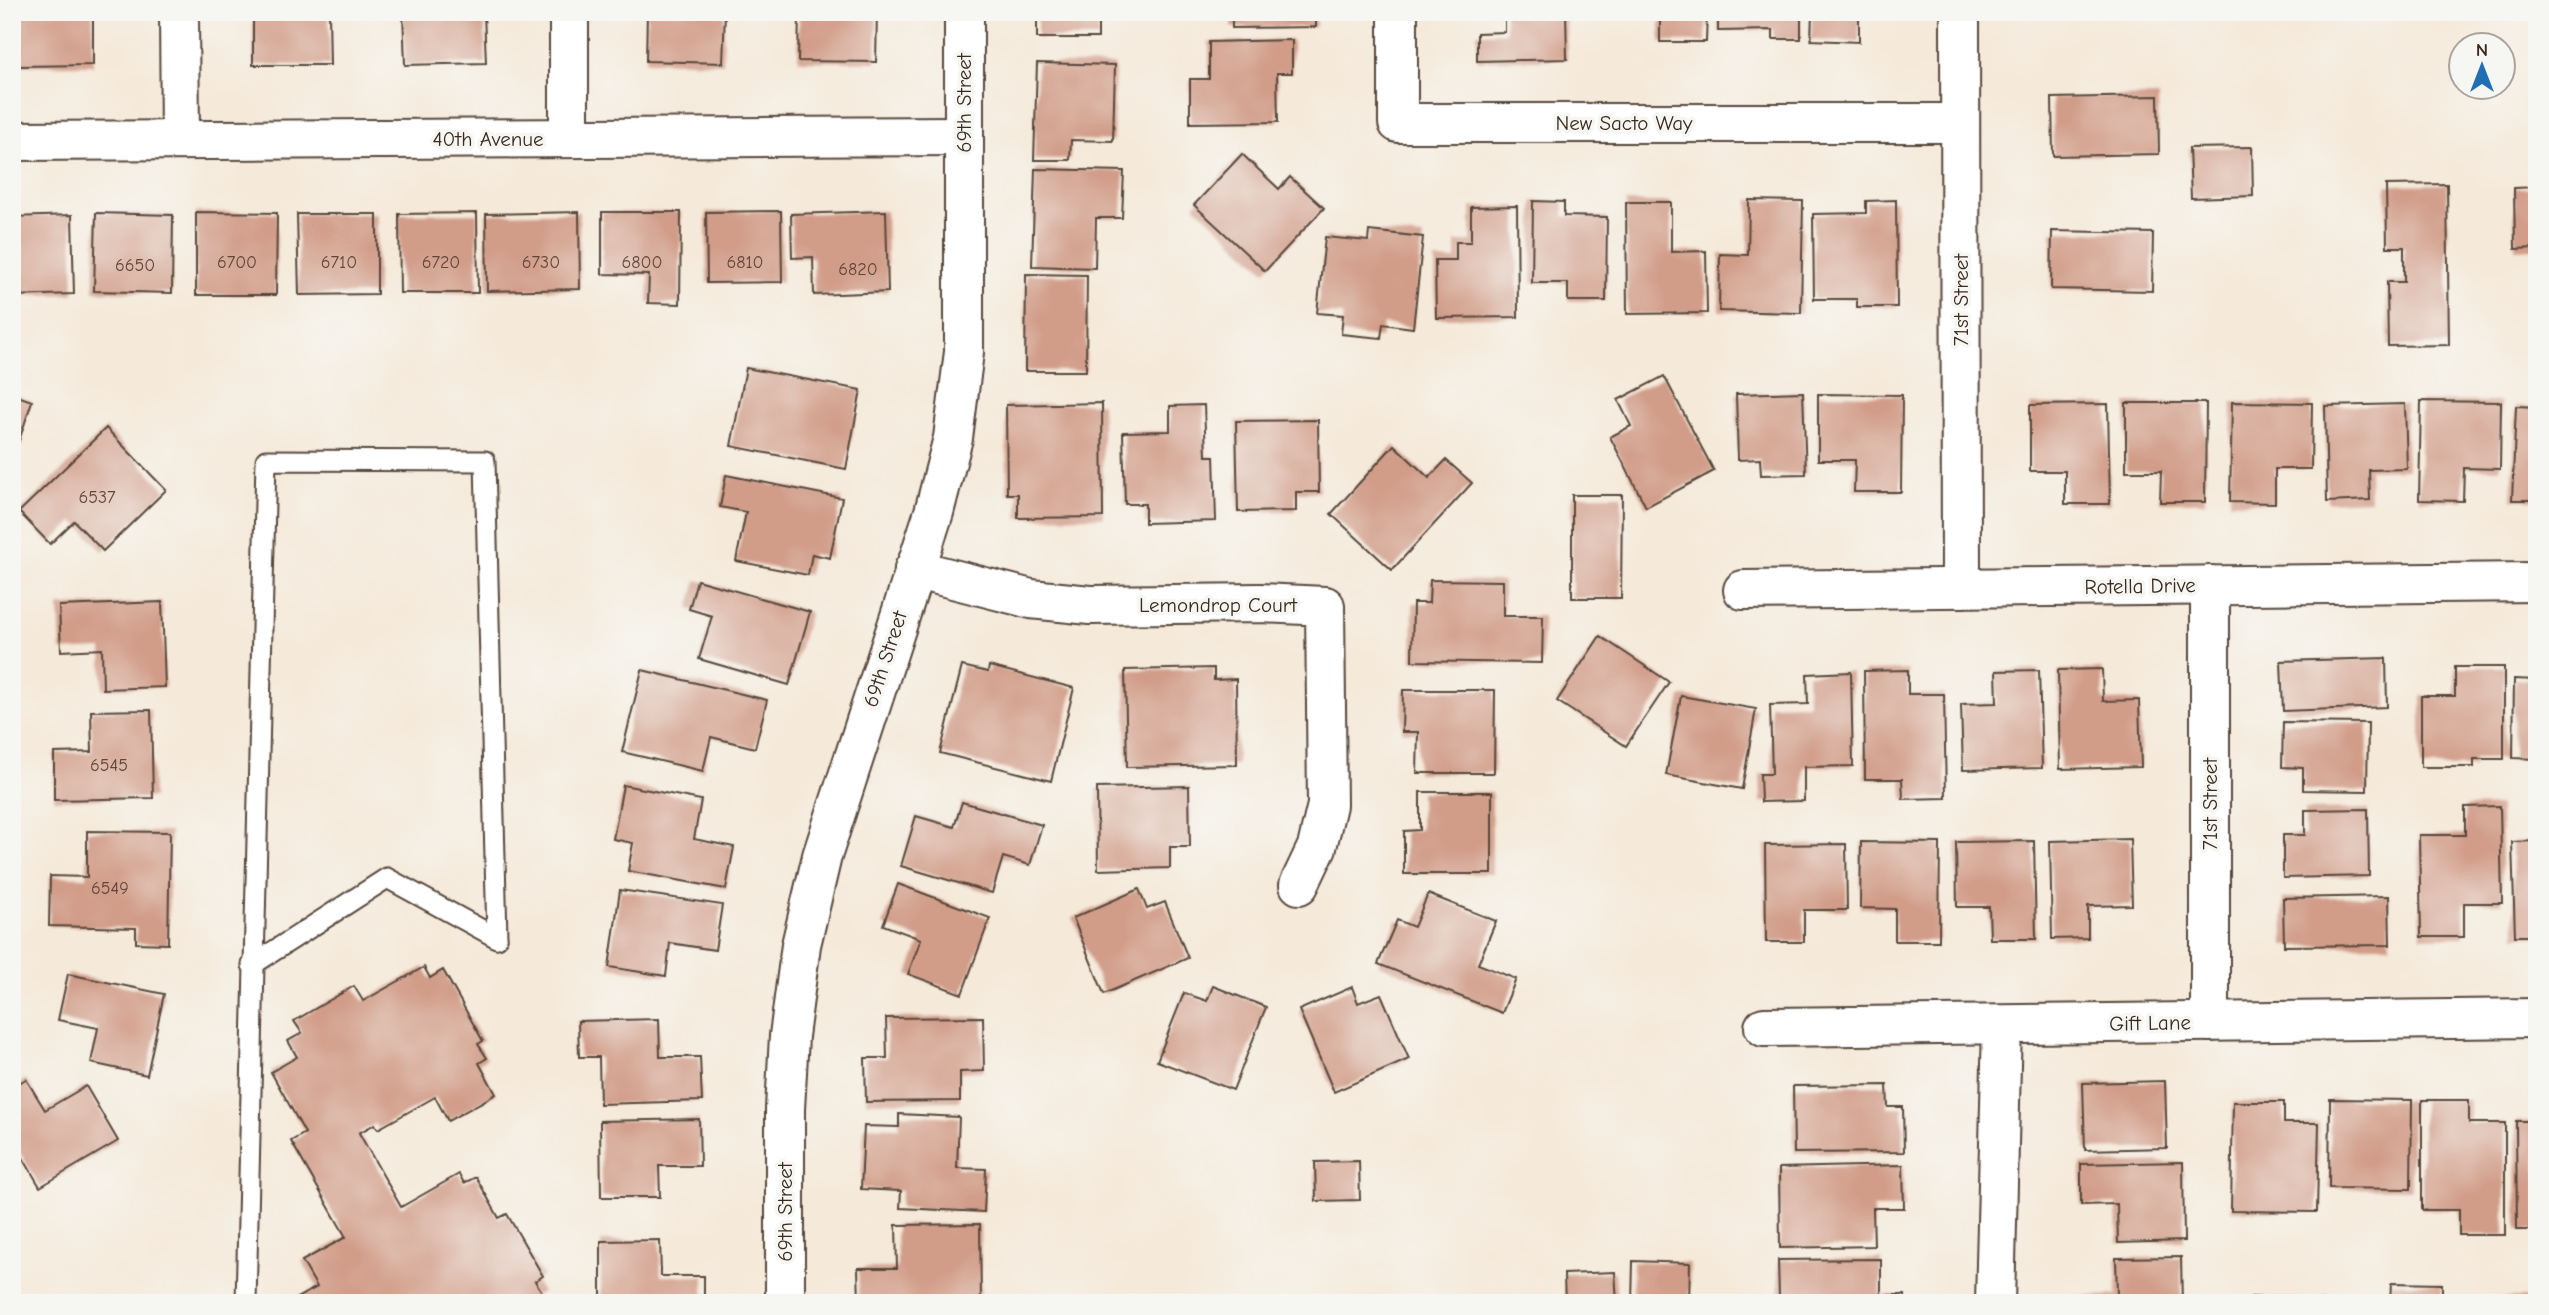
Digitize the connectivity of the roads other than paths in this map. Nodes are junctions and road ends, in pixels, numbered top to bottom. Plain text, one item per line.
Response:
1 (179, 12) edge
2 (569, 12) edge
3 (964, 12) edge
4 (1398, 12) edge
5 (1960, 12) edge
6 (1960, 123) junction
7 (964, 136) junction
8 (569, 138) junction
9 (180, 140) junction
10 (12, 141) edge
11 (914, 569) junction
12 (2537, 582) edge
13 (2210, 585) junction
14 (1961, 588) junction
15 (1743, 590) dead end
16 (1299, 886) dead end
17 (252, 965) junction
18 (2537, 1018) edge
19 (2210, 1022) junction
20 (2002, 1024) junction
21 (1764, 1027) dead end
22 (246, 1303) edge
23 (785, 1303) edge
24 (1995, 1303) edge

1 - 9 street
2 - 8 street
3 - 7 street, 69th Street
4 - 6 street, New Sacto Way
5 - 6 street, 71st Street
6 - 14 street, 71st Street
7 - 8 street, 40th Avenue
7 - 11 street, 69th Street
8 - 9 street, 40th Avenue
9 - 10 street, 40th Avenue
11 - 16 street, Lemondrop Court
11 - 23 street, 69th Street
12 - 13 street, Rotella Drive
13 - 14 street, Rotella Drive
13 - 19 street, 71st Street
14 - 15 street, Rotella Drive
17 - 17 lane
17 - 22 lane
18 - 19 street, Gift Lane
19 - 20 street, Gift Lane
20 - 21 street, Gift Lane
20 - 24 street

